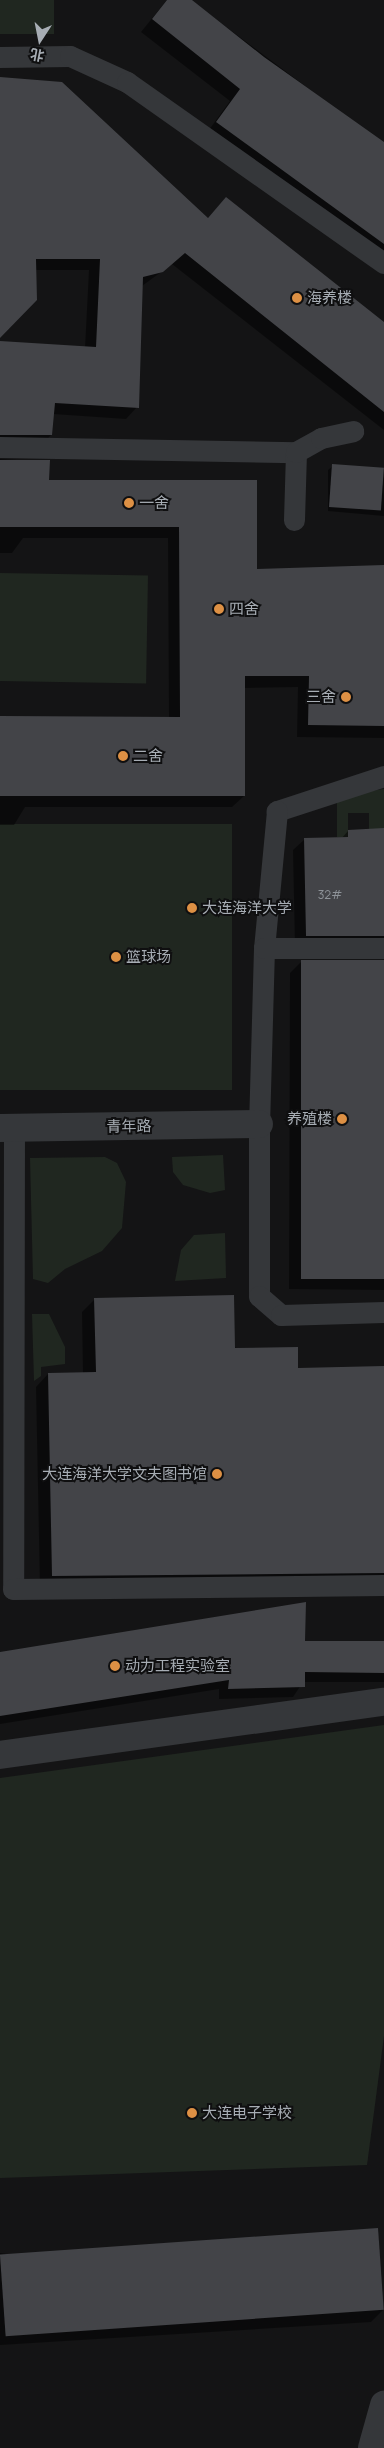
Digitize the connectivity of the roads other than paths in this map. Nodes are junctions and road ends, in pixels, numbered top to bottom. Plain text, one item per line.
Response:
1 (0, 57) edge
2 (384, 263) edge
3 (353, 431) dead end
4 (0, 447) edge
5 (296, 452) junction
6 (294, 520) dead end
7 (384, 776) edge
8 (264, 948) junction
9 (384, 948) edge
10 (259, 1124) junction
11 (7, 1128) edge
12 (384, 1312) edge
13 (384, 1585) edge
14 (384, 1702) edge
15 (0, 1755) edge
16 (384, 2405) edge
17 (372, 2448) edge

1 - 2 lane
3 - 5 lane
4 - 5 lane
5 - 6 lane
7 - 8 lane
8 - 9 lane
8 - 10 lane
10 - 11 street, 青年路
10 - 12 lane
11 - 13 lane
14 - 15 street
16 - 17 street

